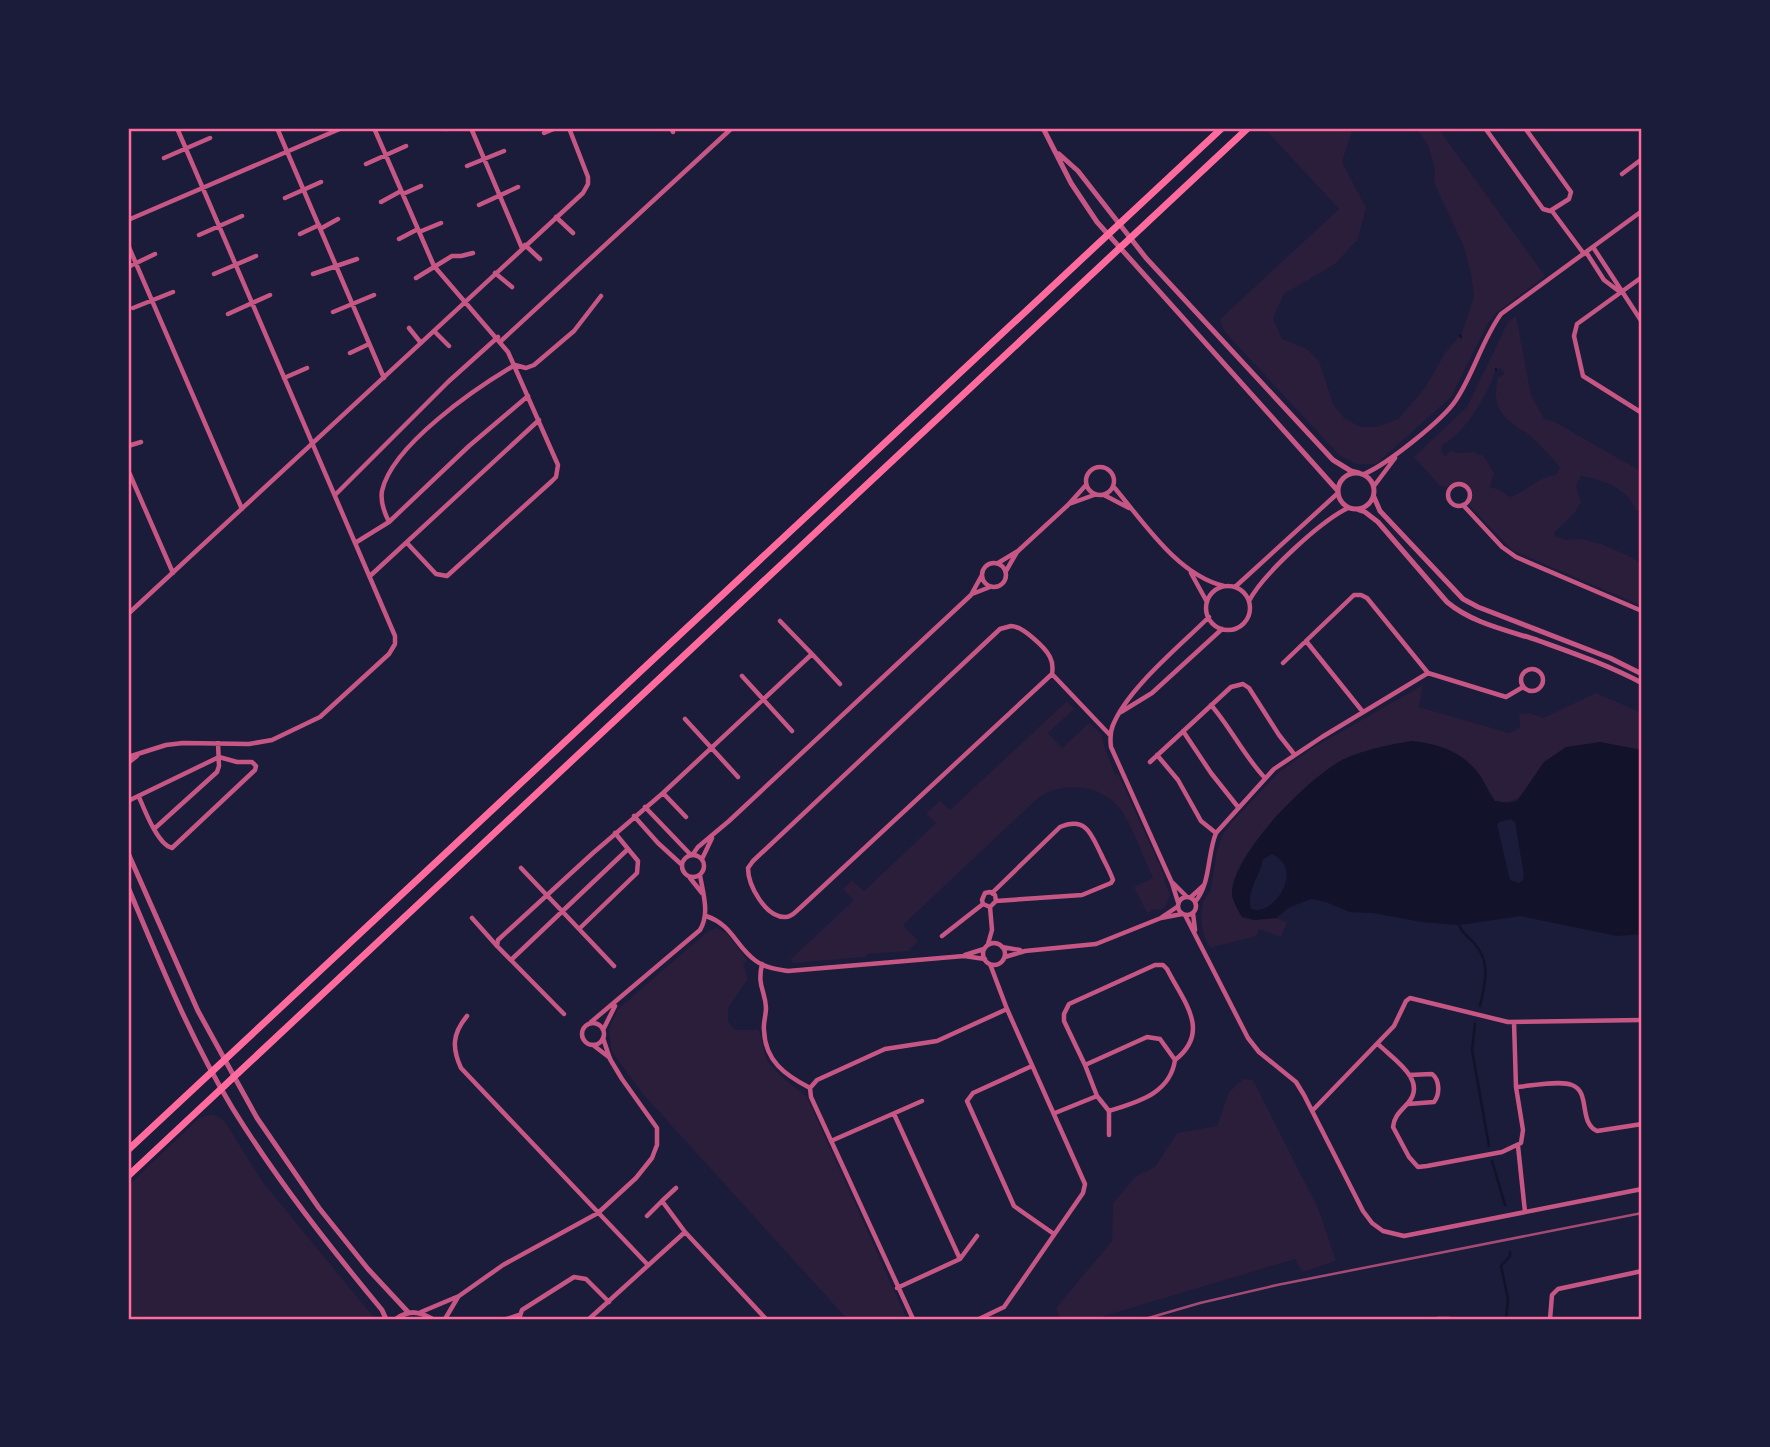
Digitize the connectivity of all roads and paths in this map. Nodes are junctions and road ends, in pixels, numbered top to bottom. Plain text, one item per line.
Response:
1 (177, 128) edge
2 (277, 128) edge
3 (342, 128) edge
4 (374, 128) edge
5 (471, 128) edge
6 (556, 128) edge
7 (569, 128) edge
8 (732, 128) edge
9 (1043, 128) edge
10 (1222, 128) edge
11 (1248, 128) edge
12 (1485, 128) edge
13 (1525, 128) edge
14 (544, 133) dead end
15 (210, 138) dead end
16 (406, 146) dead end
17 (186, 150) junction
18 (505, 150) dead end
19 (287, 152) junction
20 (1056, 152) junction
21 (386, 155) junction
22 (164, 158) dead end
23 (484, 159) junction
24 (1642, 159) edge
25 (366, 164) dead end
26 (467, 166) dead end
27 (1622, 174) dead end
28 (321, 182) dead end
29 (421, 186) dead end
30 (518, 187) dead end
31 (203, 189) junction
32 (303, 190) junction
33 (402, 193) junction
34 (500, 195) junction
35 (285, 198) dead end
36 (381, 202) dead end
37 (479, 205) dead end
38 (1552, 211) junction
39 (1642, 211) edge
40 (242, 216) dead end
41 (556, 217) junction
42 (338, 219) dead end
43 (128, 220) edge
44 (441, 223) dead end
45 (1118, 224) junction
46 (219, 226) junction
47 (319, 227) junction
48 (419, 231) junction
49 (573, 233) dead end
50 (300, 234) dead end
51 (1107, 234) junction
52 (200, 235) dead end
53 (399, 239) dead end
54 (1130, 239) junction
55 (128, 245) edge
56 (524, 247) junction
57 (1593, 247) junction
58 (1120, 249) junction
59 (473, 253) dead end
60 (1585, 253) junction
61 (155, 254) dead end
62 (256, 256) dead end
63 (357, 259) dead end
64 (540, 259) dead end
65 (135, 263) junction
66 (236, 265) junction
67 (434, 266) junction
68 (128, 267) edge
69 (336, 267) junction
70 (214, 274) dead end
71 (313, 274) dead end
72 (495, 274) junction
73 (1642, 277) edge
74 (416, 278) dead end
75 (512, 287) dead end
76 (173, 292) dead end
77 (1621, 292) junction
78 (270, 295) dead end
79 (374, 295) dead end
80 (601, 296) dead end
81 (152, 300) junction
82 (466, 301) junction
83 (252, 303) junction
84 (353, 305) junction
85 (132, 308) dead end
86 (333, 312) dead end
87 (228, 314) dead end
88 (1642, 323) edge
89 (409, 328) dead end
90 (435, 331) junction
91 (500, 339) junction
92 (421, 343) junction
93 (369, 344) junction
94 (449, 346) dead end
95 (350, 352) dead end
96 (515, 365) junction
97 (307, 368) dead end
98 (284, 377) junction
99 (384, 378) junction
100 (528, 396) junction
101 (1642, 413) edge
102 (539, 420) junction
103 (141, 442) dead end
104 (312, 443) junction
105 (1407, 445) junction
106 (128, 446) edge
107 (128, 470) edge
108 (1361, 474) junction
109 (1086, 485) junction
110 (1113, 485) junction
111 (1374, 486) junction
112 (1338, 492) junction
113 (335, 495) junction
114 (1095, 495) junction
115 (1104, 495) junction
116 (1374, 497) junction
117 (1068, 505) junction
118 (1463, 505) junction
119 (1348, 508) junction
120 (242, 509) junction
121 (1130, 509) junction
122 (1359, 510) junction
123 (389, 522) junction
124 (355, 543) junction
125 (407, 543) junction
126 (1018, 551) junction
127 (998, 563) junction
128 (1006, 571) junction
129 (1191, 572) junction
130 (173, 573) junction
131 (982, 575) junction
132 (370, 576) junction
133 (1224, 586) junction
134 (991, 587) junction
135 (1235, 587) junction
136 (971, 595) junction
137 (1249, 601) junction
138 (1207, 602) junction
139 (1642, 611) edge
140 (128, 614) edge
141 (1209, 617) junction
142 (780, 621) dead end
143 (1222, 629) junction
144 (1306, 640) junction
145 (812, 654) junction
146 (1283, 663) dead end
147 (1428, 673) junction
148 (1052, 674) junction
149 (1642, 674) edge
150 (742, 676) dead end
151 (1642, 683) edge
152 (840, 684) dead end
153 (1523, 687) junction
154 (763, 701) junction
155 (1212, 705) junction
156 (1363, 712) junction
157 (1120, 713) junction
158 (685, 719) dead end
159 (792, 731) dead end
160 (1183, 731) junction
161 (1110, 734) junction
162 (218, 743) junction
163 (711, 749) junction
164 (141, 754) junction
165 (1294, 754) junction
166 (1157, 755) junction
167 (128, 757) edge
168 (219, 757) junction
169 (1150, 762) dead end
170 (128, 763) edge
171 (738, 777) dead end
172 (1265, 778) junction
173 (663, 793) junction
174 (139, 797) junction
175 (128, 801) edge
176 (645, 807) junction
177 (1238, 807) junction
178 (634, 816) junction
179 (686, 817) dead end
180 (154, 829) junction
181 (615, 833) junction
182 (1216, 833) junction
183 (714, 835) junction
184 (628, 849) junction
185 (128, 853) edge
186 (692, 855) junction
187 (702, 859) junction
188 (681, 864) junction
189 (521, 868) dead end
190 (700, 874) junction
191 (688, 877) junction
192 (1172, 883) junction
193 (128, 887) edge
194 (703, 893) junction
195 (992, 893) junction
196 (546, 896) junction
197 (1190, 899) junction
198 (996, 901) junction
199 (983, 904) junction
200 (1178, 904) junction
201 (990, 907) junction
202 (562, 912) junction
203 (1193, 913) junction
204 (1183, 914) junction
205 (706, 916) junction
206 (472, 918) dead end
207 (1161, 918) junction
208 (579, 929) junction
209 (992, 930) junction
210 (1196, 935) junction
211 (942, 936) dead end
212 (1000, 945) junction
213 (497, 946) junction
214 (986, 947) junction
215 (1024, 951) junction
216 (964, 956) junction
217 (1005, 957) junction
218 (985, 959) junction
219 (510, 960) junction
220 (1001, 963) junction
221 (762, 964) junction
222 (990, 964) junction
223 (614, 966) dead end
224 (998, 982) junction
225 (617, 1003) junction
226 (1007, 1009) junction
227 (564, 1014) dead end
228 (467, 1016) dead end
229 (1642, 1020) edge
230 (1514, 1022) junction
231 (591, 1023) junction
232 (603, 1030) junction
233 (603, 1038) junction
234 (1378, 1044) junction
235 (593, 1045) junction
236 (223, 1059) junction
237 (610, 1059) junction
238 (1175, 1060) junction
239 (1085, 1065) junction
240 (1032, 1066) junction
241 (212, 1069) junction
242 (1409, 1075) junction
243 (233, 1076) junction
244 (222, 1087) junction
245 (1516, 1087) junction
246 (810, 1088) junction
247 (1097, 1096) junction
248 (922, 1101) dead end
249 (1407, 1105) junction
250 (1313, 1110) junction
251 (1109, 1111) junction
252 (1055, 1113) junction
253 (894, 1114) junction
254 (1642, 1124) edge
255 (1109, 1135) dead end
256 (831, 1141) junction
257 (1518, 1146) junction
258 (128, 1150) edge
259 (128, 1176) edge
260 (676, 1188) dead end
261 (1642, 1189) edge
262 (662, 1201) junction
263 (1525, 1212) junction
264 (598, 1213) junction
265 (647, 1216) dead end
266 (685, 1232) junction
267 (1054, 1234) junction
268 (977, 1236) dead end
269 (960, 1259) junction
270 (648, 1265) junction
271 (1642, 1271) edge
272 (897, 1287) junction
273 (458, 1296) junction
274 (608, 1302) junction
275 (408, 1312) junction
276 (421, 1312) junction
277 (519, 1317) edge
278 (386, 1319) edge
279 (396, 1319) edge
280 (432, 1319) edge
281 (445, 1319) edge
282 (507, 1319) edge
283 (589, 1319) edge
284 (766, 1319) edge
285 (913, 1319) edge
286 (979, 1319) edge
287 (1438, 1319) edge
288 (1449, 1319) edge
289 (1550, 1319) edge

1 - 17 street
2 - 19 street
3 - 19 street
4 - 21 street
5 - 23 street
6 - 14 street
7 - 41 street
8 - 91 street
9 - 20 street
10 - 45 highway
11 - 54 highway
12 - 38 street
13 - 38 street
15 - 17 street
16 - 21 street
17 - 22 street
17 - 31 street
18 - 23 street
19 - 31 street
19 - 32 street
20 - 45 street
20 - 51 street
21 - 25 street
21 - 33 street
23 - 26 street
23 - 34 street
24 - 27 street
28 - 32 street
29 - 33 street
30 - 34 street
31 - 43 street
31 - 46 street
32 - 35 street
32 - 47 street
33 - 36 street
33 - 48 street
34 - 37 street
34 - 56 street
38 - 60 street
39 - 57 street
40 - 46 street
41 - 49 street
41 - 56 street
42 - 47 street
44 - 48 street
45 - 51 highway
45 - 54 street
46 - 52 street
46 - 66 street
47 - 50 street
47 - 69 street
48 - 53 street
48 - 67 street
51 - 58 street
51 - 236 highway
54 - 58 highway
54 - 108 street
55 - 65 street
56 - 64 street
56 - 72 street
57 - 60 street
57 - 77 street
58 - 112 street
58 - 243 highway
59 - 67 street
60 - 77 street
60 - 105 street
61 - 65 street
62 - 66 street
63 - 69 street
65 - 68 street
65 - 81 street
66 - 70 street
66 - 83 street
67 - 74 street
67 - 82 street
69 - 71 street
69 - 84 street
72 - 75 street
72 - 82 street
73 - 77 street
76 - 81 street
77 - 88 street
77 - 101 street
78 - 83 street
79 - 84 street
80 - 96 street
81 - 85 street
81 - 120 street
82 - 90 street
82 - 91 street
83 - 87 street
83 - 98 street
84 - 86 street
84 - 93 street
89 - 92 street
90 - 92 street
90 - 94 street
91 - 96 street
91 - 113 street
92 - 99 street
93 - 95 street
93 - 99 street
96 - 100 street
96 - 123 street
97 - 98 street
98 - 104 street
99 - 104 street
100 - 102 street
100 - 123 street
102 - 125 street
102 - 125 street
103 - 106 street
104 - 113 street
104 - 120 street
105 - 108 street
105 - 111 street
107 - 130 street
108 - 111 street
108 - 112 street
109 - 110 street
109 - 114 street
109 - 117 street
110 - 115 street
110 - 121 street
111 - 116 street
112 - 119 street
112 - 135 street
113 - 124 street
114 - 115 street
114 - 117 street
115 - 121 street
116 - 122 street
116 - 149 street
117 - 126 street
118 - 118 street
118 - 139 street
119 - 122 street
119 - 137 street
120 - 130 street
121 - 129 street
122 - 151 street
123 - 124 street
124 - 132 street
125 - 132 street
126 - 127 street
126 - 128 street
127 - 128 street
127 - 131 street
128 - 134 street
129 - 133 street
129 - 138 street
130 - 140 street
131 - 134 street
131 - 136 street
132 - 162 street
133 - 135 street
133 - 138 street
134 - 136 street
135 - 137 street
136 - 183 street
137 - 143 street
138 - 141 street
141 - 143 street
141 - 157 street
142 - 145 street
143 - 157 street
144 - 146 street
144 - 147 street
144 - 156 street
145 - 152 street
145 - 154 street
147 - 153 street
147 - 156 street
148 - 148 street
148 - 161 street
150 - 154 street
153 - 153 street
154 - 159 street
154 - 163 street
155 - 160 street
155 - 165 street
155 - 172 street
156 - 165 street
157 - 161 street
158 - 163 street
160 - 166 street
160 - 177 street
161 - 192 street
162 - 164 street
162 - 168 street
163 - 171 street
163 - 173 street
164 - 167 street
164 - 170 street
165 - 172 street
166 - 169 street
166 - 182 street
168 - 174 street
168 - 180 street
168 - 180 street
172 - 177 street
173 - 176 street
173 - 179 street
174 - 175 street
174 - 180 street
176 - 178 street
176 - 186 street
177 - 182 street
178 - 181 street
178 - 188 street
181 - 184 street
181 - 196 street
182 - 197 street
183 - 186 street
183 - 187 street
184 - 202 street
184 - 208 street
185 - 236 street
186 - 187 street
186 - 188 street
187 - 190 street
188 - 191 street
189 - 196 street
190 - 191 street
190 - 194 street
191 - 194 street
192 - 197 street
192 - 200 street
193 - 241 street
194 - 205 street
195 - 198 street
195 - 198 street
195 - 199 street
196 - 202 street
196 - 213 street
197 - 200 street
197 - 203 street
198 - 201 street
199 - 201 street
199 - 211 street
200 - 204 street
200 - 207 street
201 - 209 street
202 - 208 street
202 - 219 street
203 - 204 street
203 - 210 street
204 - 207 street
204 - 210 street
205 - 221 street
205 - 225 street
206 - 213 street
207 - 215 street
208 - 223 street
209 - 212 street
209 - 214 street
210 - 250 street
212 - 214 street
212 - 215 street
212 - 217 street
213 - 219 street
214 - 216 street
214 - 218 street
215 - 217 street
216 - 218 street
216 - 221 street
217 - 220 street
218 - 222 street
219 - 227 street
220 - 222 street
220 - 224 street
221 - 246 street
222 - 224 street
224 - 226 street
225 - 231 street
225 - 232 street
226 - 240 street
226 - 246 street
228 - 264 street
229 - 230 street
230 - 234 street
230 - 245 street
231 - 232 street
231 - 235 street
232 - 233 street
233 - 235 street
233 - 237 street
234 - 242 street
234 - 250 street
235 - 237 street
236 - 241 highway
236 - 243 street
237 - 264 street
238 - 239 street
238 - 239 street
238 - 251 street
239 - 247 street
240 - 252 street
240 - 267 street
241 - 244 street
241 - 258 highway
242 - 249 street
242 - 249 street
243 - 244 highway
243 - 275 street
244 - 259 highway
244 - 278 street
245 - 254 street
245 - 257 street
246 - 256 street
247 - 251 street
247 - 252 street
248 - 253 street
249 - 257 street
250 - 263 street
251 - 255 street
252 - 267 street
253 - 256 street
253 - 269 street
256 - 272 street
257 - 263 street
260 - 262 street
261 - 263 street
262 - 265 street
262 - 266 street
264 - 270 street
264 - 273 street
266 - 270 street
266 - 284 street
267 - 286 street
268 - 269 street
269 - 272 street
270 - 274 street
271 - 289 street
272 - 285 street
273 - 276 street
273 - 281 street
274 - 277 street
274 - 283 street
275 - 276 street
275 - 279 street
276 - 280 street
277 - 282 street
287 - 288 street

